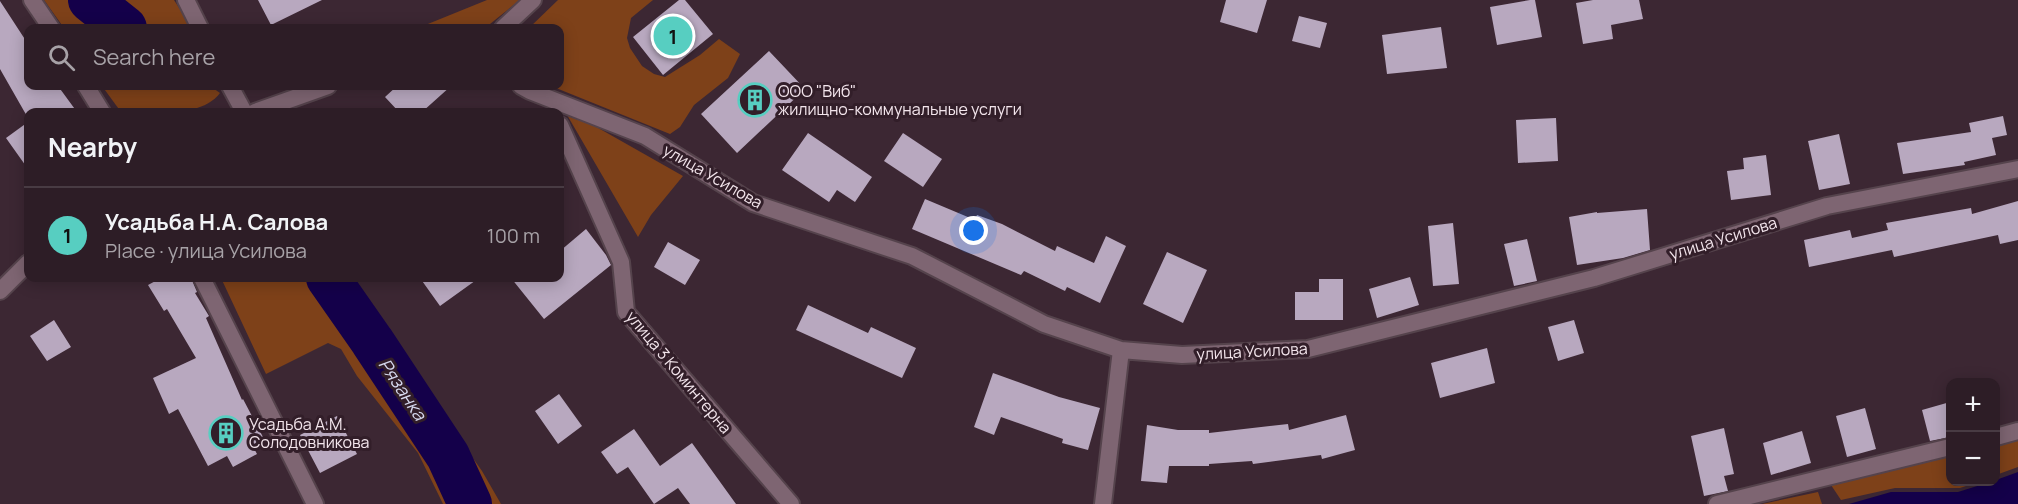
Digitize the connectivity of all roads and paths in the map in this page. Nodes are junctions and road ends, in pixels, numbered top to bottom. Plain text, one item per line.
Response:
1 (32, 0) edge
2 (186, 0) edge
3 (533, 0) edge
4 (48, 24) edge
5 (198, 24) edge
6 (507, 24) edge
7 (88, 90) edge
8 (232, 90) edge
9 (317, 90) edge
10 (527, 90) edge
11 (551, 105) edge
12 (100, 108) edge
13 (242, 108) edge
14 (266, 108) edge
15 (564, 109) edge
16 (564, 133) edge
17 (2018, 169) edge
18 (24, 267) edge
19 (204, 282) edge
20 (0, 291) edge
21 (1122, 350) junction
22 (2018, 431) edge
23 (2000, 436) edge
24 (1946, 448) edge
25 (315, 504) edge
26 (791, 504) edge
27 (1103, 504) edge
28 (1717, 504) edge

1 - 4 street
2 - 5 street
3 - 6 street
7 - 12 street
8 - 13 street
9 - 14 street
10 - 11 street, улица Усилова
15 - 21 street, улица Усилова
16 - 26 street, улица 3 Коминтерна
17 - 21 street, улица Усилова
18 - 20 street
19 - 25 street
21 - 27 street
22 - 23 street
24 - 28 street

